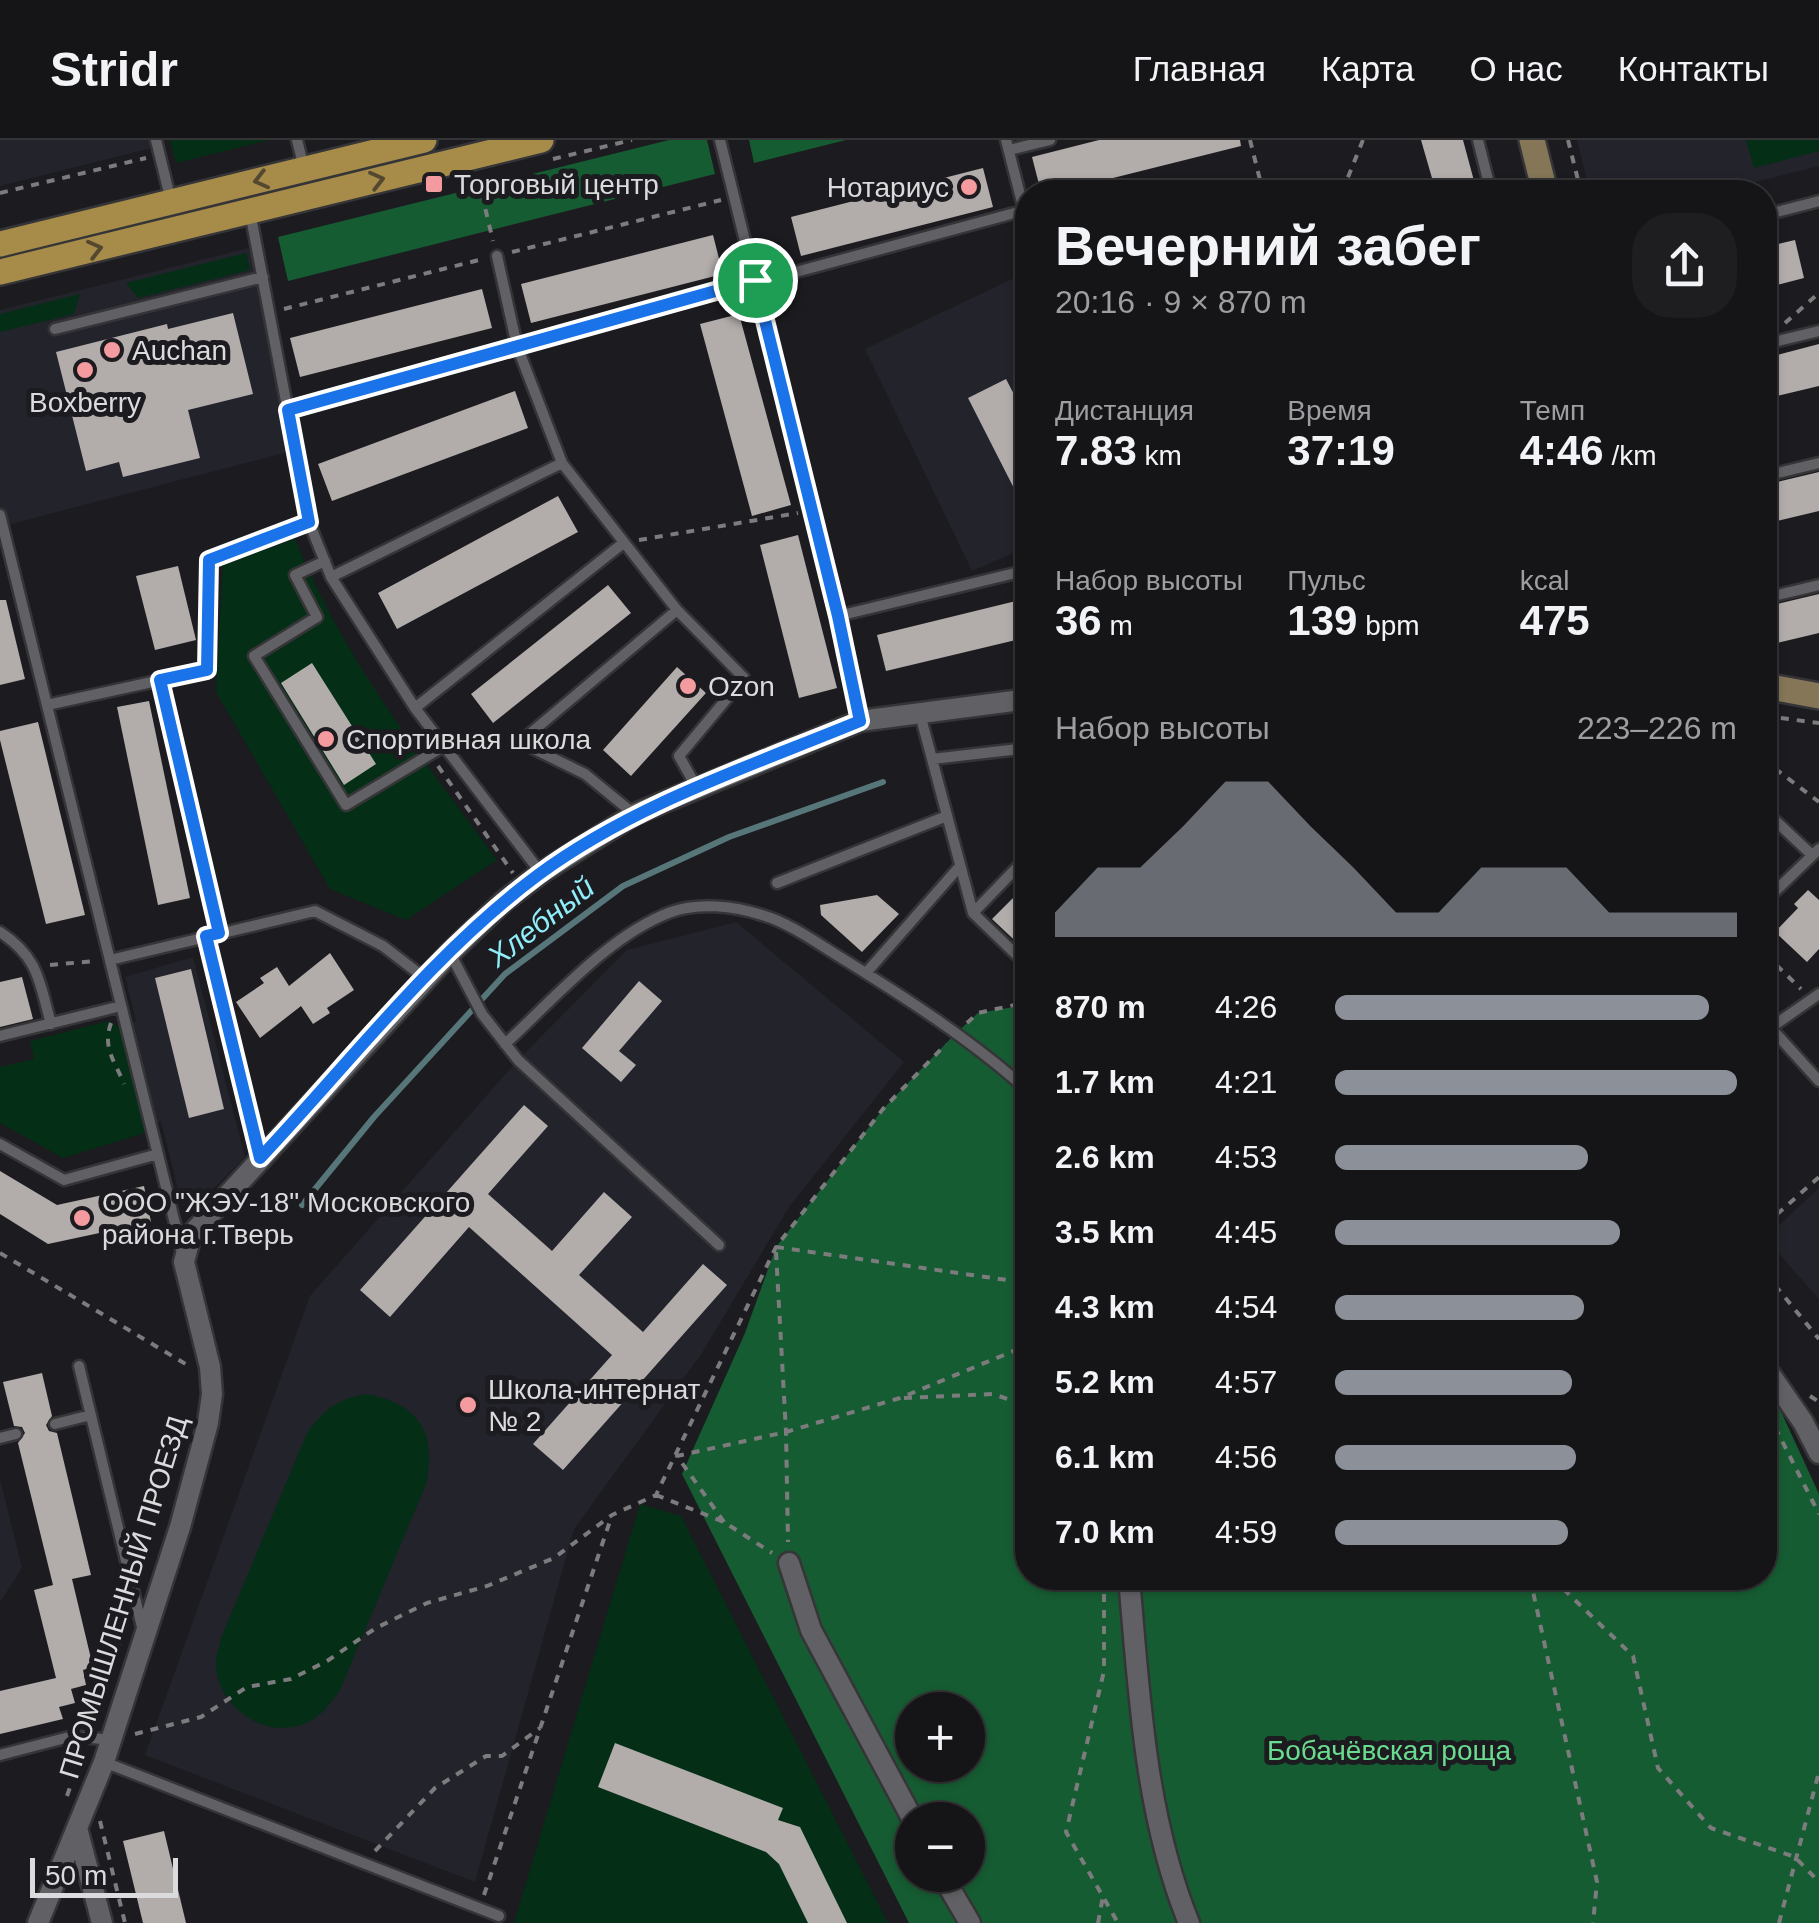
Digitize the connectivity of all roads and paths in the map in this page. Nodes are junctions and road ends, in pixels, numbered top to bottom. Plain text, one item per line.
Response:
1 (156, 140) edge
2 (297, 140) edge
3 (424, 140) edge
4 (541, 140) edge
5 (720, 140) edge
6 (1050, 140) edge
7 (1250, 140) edge
8 (1363, 140) edge
9 (1478, 140) edge
10 (1532, 140) edge
11 (1568, 140) edge
12 (1008, 145) edge
13 (160, 155) junction
14 (304, 170) junction
15 (478, 178) dead end
16 (1015, 180) edge
17 (1260, 180) edge
18 (1347, 180) edge
19 (1489, 180) edge
20 (1542, 180) edge
21 (1579, 180) edge
22 (0, 193) edge
23 (1819, 201) edge
24 (172, 202) junction
25 (282, 203) junction
26 (249, 211) junction
27 (1777, 212) edge
28 (1015, 213) edge
29 (0, 244) edge
30 (496, 256) joint
31 (0, 272) edge
32 (263, 277) junction
33 (755, 280) junction
34 (1819, 293) edge
35 (1778, 328) dead end
36 (54, 329) dead end
37 (1819, 331) edge
38 (1777, 341) edge
39 (517, 346) junction
40 (288, 410) junction
41 (1819, 463) edge
42 (562, 464) junction
43 (1777, 473) edge
44 (812, 510) junction
45 (0, 514) edge
46 (309, 522) junction
47 (622, 544) junction
48 (324, 560) junction
49 (1015, 573) edge
50 (332, 578) junction
51 (1819, 585) edge
52 (1777, 595) edge
53 (676, 610) junction
54 (838, 616) junction
55 (160, 680) junction
56 (1777, 688) edge
57 (1819, 696) edge
58 (1015, 701) edge
59 (47, 705) junction
60 (415, 708) junction
61 (920, 713) junction
62 (1777, 718) edge
63 (860, 721) junction
64 (1819, 723) edge
65 (444, 746) junction
66 (1015, 749) edge
67 (430, 754) junction
68 (932, 759) junction
69 (1777, 769) edge
70 (697, 788) junction
71 (1819, 802) edge
72 (634, 814) junction
73 (947, 816) junction
74 (1777, 821) edge
75 (1816, 852) edge
76 (960, 866) junction
77 (1015, 869) edge
78 (541, 872) junction
79 (777, 883) dead end
80 (523, 887) junction
81 (1777, 889) edge
82 (972, 913) junction
83 (0, 932) edge
84 (219, 933) junction
85 (206, 936) junction
86 (450, 954) junction
87 (1015, 954) edge
88 (110, 960) junction
89 (1777, 964) edge
90 (36, 967) junction
91 (866, 973) junction
92 (426, 979) junction
93 (1815, 996) edge
94 (1015, 1005) edge
95 (121, 1006) junction
96 (1777, 1023) edge
97 (50, 1024) junction
98 (954, 1035) junction
99 (0, 1036) edge
100 (1777, 1039) edge
101 (505, 1044) junction
102 (1015, 1080) edge
103 (1819, 1081) edge
104 (0, 1144) edge
105 (158, 1154) junction
106 (260, 1158) junction
107 (1819, 1177) edge
108 (1777, 1214) edge
109 (719, 1244) dead end
110 (776, 1247) junction
111 (0, 1253) edge
112 (184, 1262) junction
113 (1015, 1281) edge
114 (1777, 1288) edge
115 (1819, 1339) edge
116 (1015, 1351) edge
117 (79, 1366) dead end
118 (212, 1380) junction
119 (1777, 1384) edge
120 (900, 1398) junction
121 (1015, 1402) edge
122 (91, 1415) junction
123 (54, 1424) dead end
124 (786, 1432) junction
125 (1777, 1432) edge
126 (16, 1434) dead end
127 (0, 1438) edge
128 (1819, 1453) edge
129 (677, 1456) junction
130 (656, 1494) junction
131 (1819, 1514) edge
132 (612, 1515) junction
133 (724, 1522) junction
134 (788, 1564) junction
135 (1104, 1590) edge
136 (1129, 1590) edge
137 (1533, 1590) edge
138 (1565, 1590) edge
139 (135, 1596) junction
140 (144, 1634) junction
141 (540, 1728) junction
142 (87, 1737) junction
143 (110, 1740) junction
144 (0, 1755) edge
145 (104, 1762) junction
146 (1819, 1772) edge
147 (89, 1799) junction
148 (903, 1802) edge
149 (77, 1828) junction
150 (1795, 1856) junction
151 (361, 1862) junction
152 (1819, 1882) edge
153 (952, 1892) edge
154 (1102, 1896) junction
155 (480, 1909) junction
156 (499, 1916) dead end
157 (38, 1923) edge
158 (102, 1923) edge
159 (124, 1923) edge
160 (970, 1923) edge
161 (1098, 1923) edge
162 (1118, 1923) edge
163 (1189, 1923) edge
164 (1592, 1923) edge
165 (1779, 1923) edge

1 - 13 lane
2 - 14 lane
3 - 14 main road
25 -> 4 main road
5 - 33 lane
6 - 12 lane
7 - 17 path
8 - 18 path
9 - 19 lane
10 - 20 street
11 - 21 path
12 - 16 lane
13 - 22 path
13 - 24 lane
14 -> 24 main road
14 - 25 main road
15 - 30 path
23 - 27 lane
24 - 29 main road
25 - 26 main road
31 -> 26 main road
26 - 32 lane
28 - 33 lane
30 - 39 lane
32 - 36 lane
32 - 40 lane
33 - 39 lane
33 - 44 lane
34 - 35 path
37 - 38 lane
39 - 40 lane
39 - 42 lane
40 - 46 lane
41 - 43 lane
42 - 47 lane
42 - 50 lane
44 - 47 path
44 - 54 lane
45 - 59 lane
46 - 48 lane
46 - 55 lane
47 - 53 lane
47 - 60 lane
48 - 50 lane
48 - 67 lane
49 - 54 lane
50 - 60 lane
51 - 52 lane
53 - 70 lane
53 - 72 lane
54 - 63 lane
55 - 59 lane
55 - 84 lane
56 - 57 street
58 - 61 street
59 - 88 lane
60 - 65 lane
61 - 63 street
61 - 68 lane
62 - 64 path
63 - 70 street
65 - 67 lane
65 - 78 lane
66 - 68 lane
67 - 80 path
68 - 73 lane
69 - 71 path
70 - 72 street
72 - 78 street
73 - 76 lane
73 - 79 lane
74 - 75 lane
75 - 81 lane
76 - 82 lane
76 - 91 lane
77 - 82 lane
78 - 80 street
80 - 86 street
82 - 87 lane
83 - 90 lane
84 - 85 lane
84 - 92 lane
85 - 88 lane
85 - 106 lane
86 - 92 street
86 - 101 lane
88 - 90 path
88 - 95 lane
89 - 93 path
90 - 97 lane
91 - 98 lane
91 - 101 lane
92 - 106 street
93 - 96 lane
94 - 98 path
95 - 97 lane
95 - 105 lane
97 - 99 lane
98 - 102 lane
98 - 110 path
100 - 103 lane
101 - 109 lane
104 - 105 lane
105 - 112 lane
106 - 112 street
107 - 108 path
110 - 113 path
110 - 124 path
110 - 129 path
111 - 118 path
112 - 118 street, ПРОМЫШЛЕННЫЙ ПРОЕЗД
114 - 115 path
116 - 120 path
117 - 122 lane
118 - 140 street, ПРОМЫШЛЕННЫЙ ПРОЕЗД
119 - 128 street
120 - 121 path
120 - 124 path
122 - 123 lane
122 - 139 lane
124 - 129 path
124 - 134 path
125 - 131 path
126 - 127 lane
129 - 130 path
129 - 133 path
130 - 132 path
130 - 133 path
132 - 141 path
132 - 143 path
133 - 134 path
134 - 148 street
135 - 154 path
136 - 163 street
137 - 164 path
138 - 150 path
139 - 140 lane
139 - 142 path
140 - 143 street, ПРОМЫШЛЕННЫЙ ПРОЕЗД
141 - 151 path
141 - 155 path
142 - 143 lane
142 - 144 lane
143 - 145 street, ПРОМЫШЛЕННЫЙ ПРОЕЗД
145 - 147 street, ПРОМЫШЛЕННЫЙ ПРОЕЗД
145 - 151 lane
146 - 150 path
147 - 149 street, ПРОМЫШЛЕННЫЙ ПРОЕЗД
147 - 159 path
149 - 157 street, ПРОМЫШЛЕННЫЙ ПРОЕЗД
149 - 158 street
150 - 152 path
150 - 165 path
151 - 155 lane
153 - 160 street
154 - 161 path
154 - 162 path
155 - 156 lane

